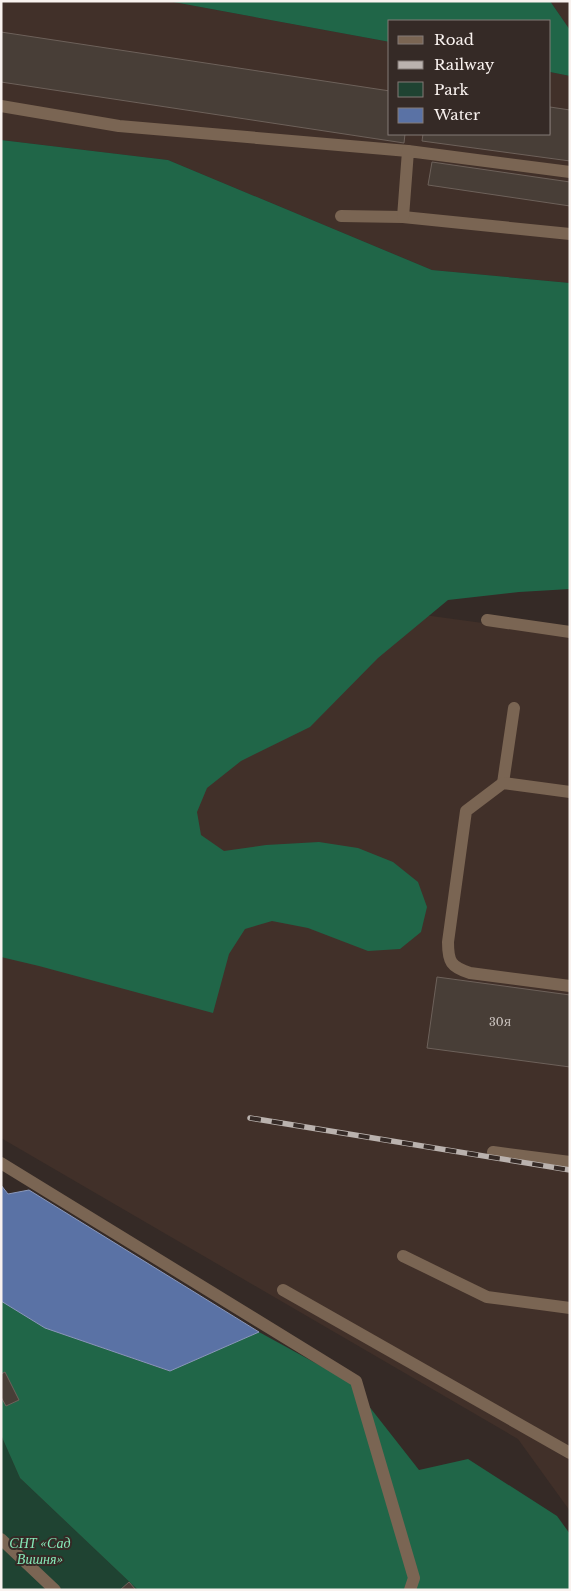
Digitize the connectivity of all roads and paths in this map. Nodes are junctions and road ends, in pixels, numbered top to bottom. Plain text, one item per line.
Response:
1 (1, 106) edge
2 (408, 151) junction
3 (570, 172) edge
4 (341, 216) dead end
5 (402, 216) junction
6 (570, 234) edge
7 (487, 620) dead end
8 (570, 632) edge
9 (514, 708) dead end
10 (503, 783) junction
11 (570, 792) edge
12 (570, 986) edge
13 (493, 1152) dead end
14 (570, 1162) edge
15 (1, 1163) edge
16 (403, 1256) dead end
17 (283, 1290) dead end
18 (570, 1308) edge
19 (570, 1452) edge
20 (1, 1539) edge
21 (55, 1590) edge
22 (410, 1590) edge

1 - 2 street
2 - 3 street
2 - 5 street
4 - 5 street
5 - 6 street
7 - 8 street
9 - 10 street
10 - 11 street
10 - 12 street
13 - 14 street
15 - 22 street
16 - 18 street
17 - 19 street
20 - 21 street

